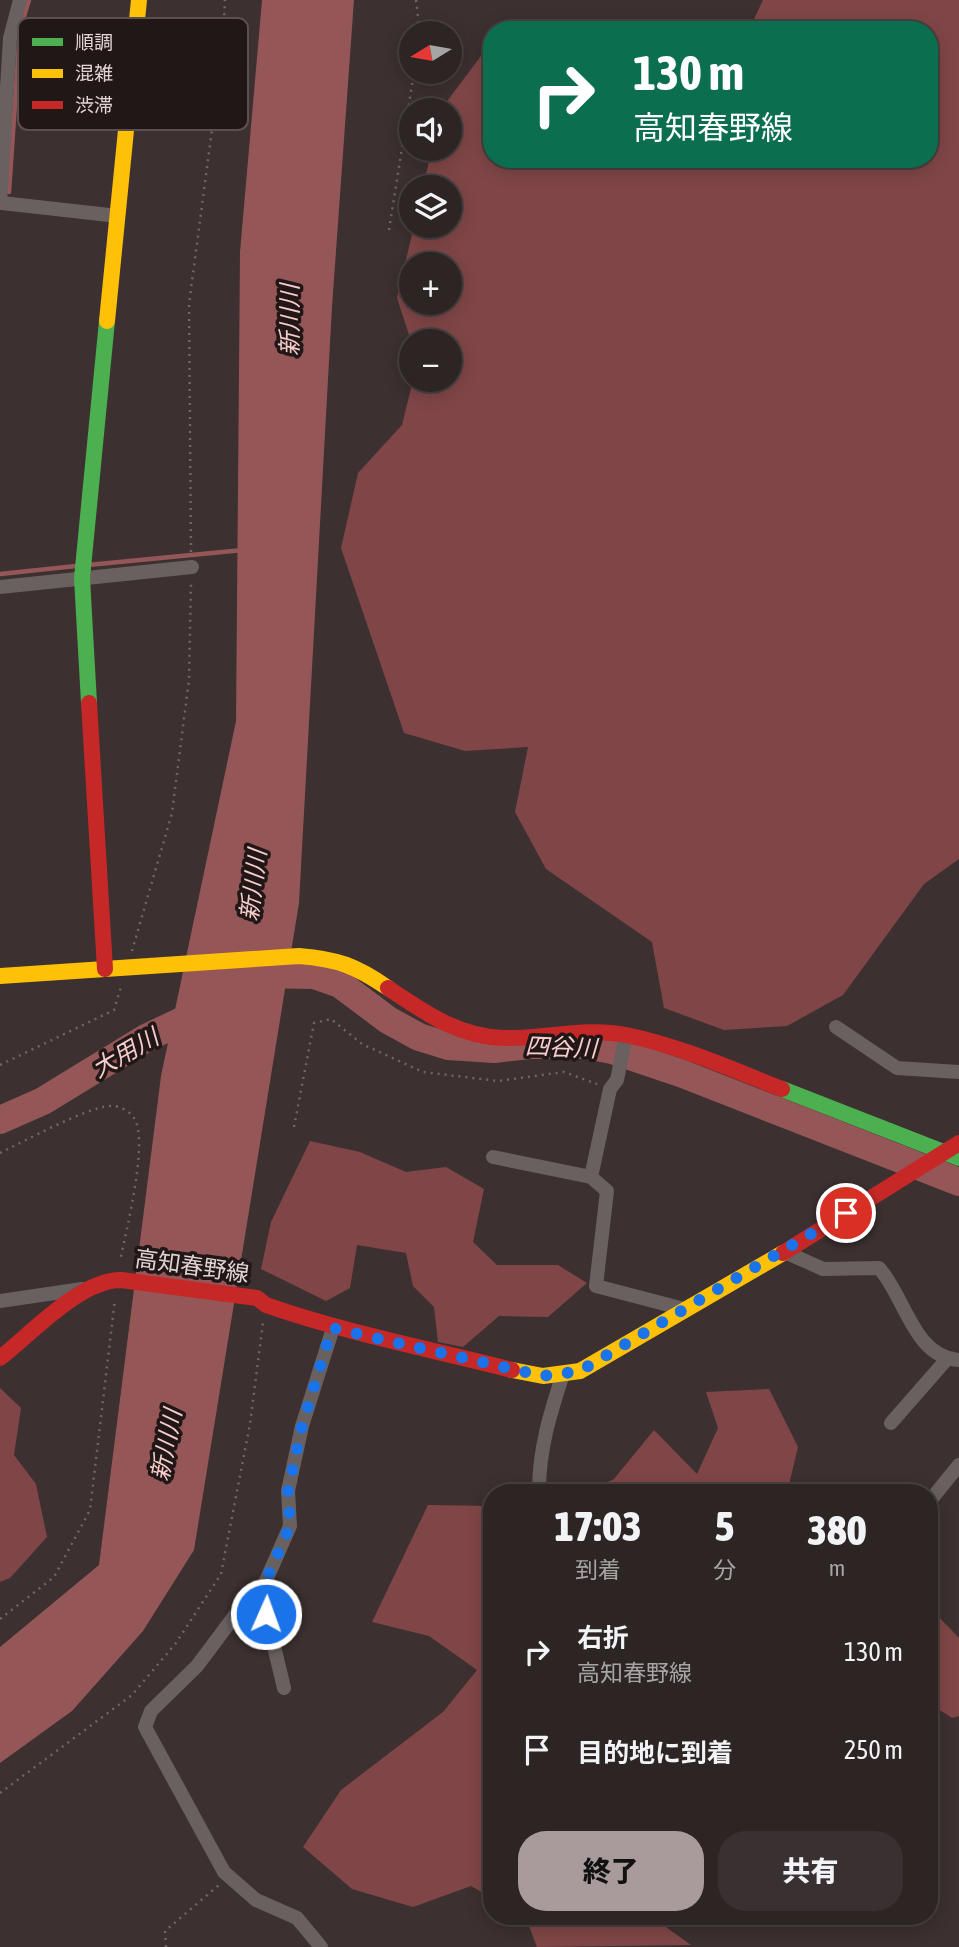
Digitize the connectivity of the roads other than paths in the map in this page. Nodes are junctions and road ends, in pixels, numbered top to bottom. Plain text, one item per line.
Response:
1 (20, 0) edge
2 (139, 0) edge
3 (137, 18) edge
4 (126, 130) edge
5 (1, 203) edge
6 (118, 216) junction
7 (192, 567) road end
8 (82, 578) junction
9 (0, 587) edge
10 (105, 969) junction
11 (0, 976) edge
12 (836, 1027) dead end
13 (625, 1041) junction
14 (959, 1072) edge
15 (954, 1151) edge
16 (493, 1157) dead end
17 (591, 1177) junction
18 (785, 1252) junction
19 (87, 1288) junction
20 (0, 1301) edge
21 (684, 1309) junction
22 (332, 1328) junction
23 (0, 1358) edge
24 (953, 1360) edge
25 (563, 1374) junction
26 (891, 1423) dead end
27 (959, 1465) edge
28 (539, 1484) edge
29 (938, 1491) edge
30 (264, 1587) junction
31 (284, 1689) dead end
32 (321, 1947) edge

1 - 5 street
2 - 3 street
4 - 6 street
5 - 6 street
6 - 8 street
7 - 8 street
8 - 9 street
8 - 10 street
10 - 11 street
10 - 13 street
12 - 14 street
13 - 15 street
13 - 17 street
15 - 18 street, 高知春野線
16 - 17 street
17 - 21 street
18 - 21 street, 高知春野線
18 - 24 street
19 - 20 street
19 - 22 street, 高知春野線
19 - 23 street, 高知春野線
21 - 25 street, 高知春野線
22 - 25 street, 高知春野線
22 - 30 street
24 - 26 street
25 - 28 street
27 - 29 street
30 - 31 street
30 - 32 street

